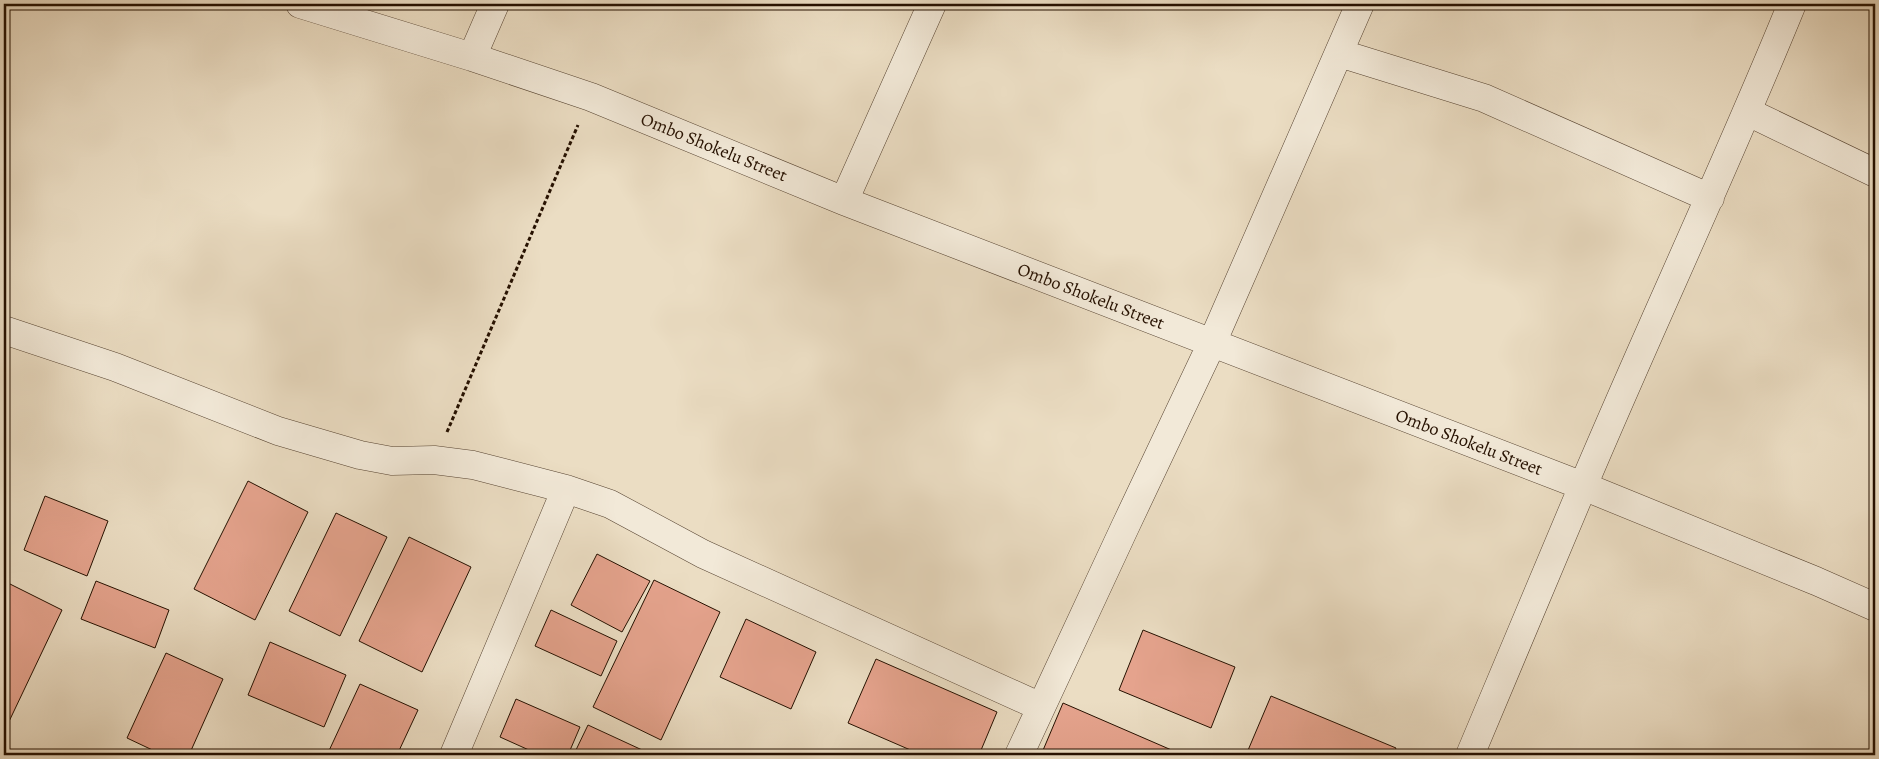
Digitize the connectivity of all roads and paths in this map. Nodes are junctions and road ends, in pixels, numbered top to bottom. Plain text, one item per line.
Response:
1 (300, 4) edge
2 (495, 4) edge
3 (932, 4) edge
4 (1360, 4) edge
5 (1792, 4) edge
6 (1339, 53) junction
7 (472, 57) junction
8 (591, 97) junction
9 (1748, 112) junction
10 (1875, 173) edge
11 (1710, 198) junction
12 (844, 201) junction
13 (4, 330) edge
14 (1212, 343) junction
15 (434, 460) junction
16 (1583, 486) junction
17 (566, 490) junction
18 (1875, 608) edge
19 (1041, 708) junction
20 (454, 755) edge
21 (1020, 755) edge
22 (1470, 755) edge

1 - 7 street, Ombo Shokelu Street
2 - 7 street
3 - 12 street
4 - 6 street
5 - 9 street
6 - 11 street
6 - 14 street
7 - 8 street, Ombo Shokelu Street
8 - 12 street, Ombo Shokelu Street
8 - 15 path
9 - 10 street
9 - 11 street
11 - 16 street
12 - 14 street, Ombo Shokelu Street
13 - 15 street
14 - 16 street, Ombo Shokelu Street
14 - 19 street
15 - 17 street
16 - 18 street, Ombo Shokelu Street
16 - 22 street
17 - 19 street
17 - 20 street
19 - 21 street

